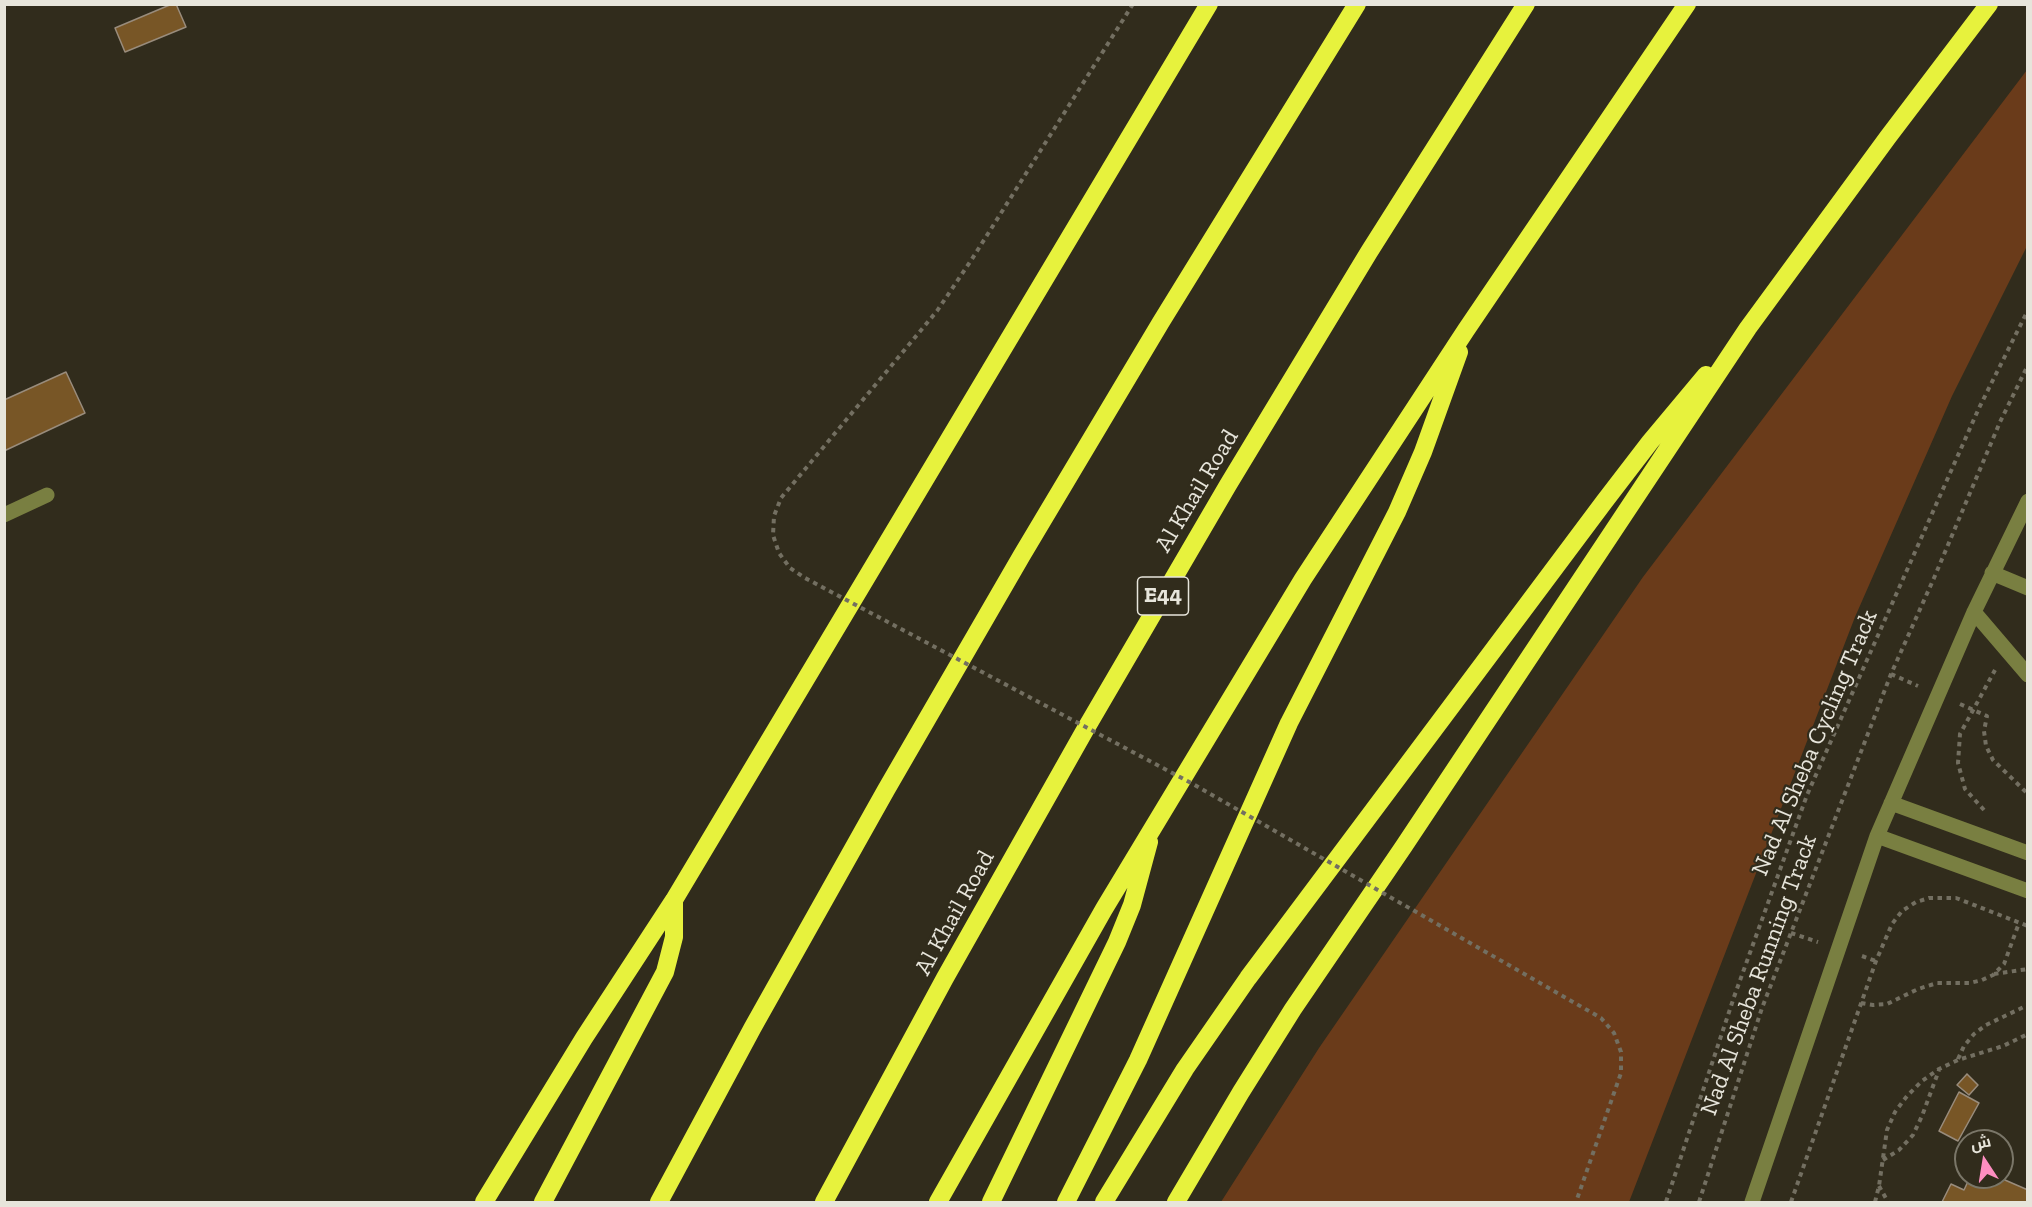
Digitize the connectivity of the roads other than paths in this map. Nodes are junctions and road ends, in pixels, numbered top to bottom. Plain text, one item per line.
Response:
1 (1209, 4) edge
2 (1357, 4) edge
3 (1526, 4) edge
4 (1687, 4) edge
5 (1989, 4) edge
6 (1748, 328) junction
7 (1466, 330) junction
8 (47, 495) dead end
9 (2028, 501) edge
10 (4, 515) edge
11 (1992, 573) junction
12 (2028, 588) edge
13 (1974, 612) junction
14 (2028, 675) edge
15 (1891, 803) junction
16 (1153, 826) junction
17 (1877, 836) junction
18 (2028, 853) edge
19 (2028, 891) edge
20 (674, 900) junction
21 (484, 1203) edge
22 (543, 1203) edge
23 (659, 1203) edge
24 (824, 1203) edge
25 (938, 1203) edge
26 (991, 1203) edge
27 (1066, 1203) edge
28 (1104, 1203) edge
29 (1176, 1203) edge
30 (1752, 1203) edge

1 - 20 highway
2 - 23 highway
3 - 24 highway, Al Khail Road / E44
4 - 7 highway
5 - 6 highway
6 - 28 highway
6 - 29 highway
7 - 16 highway
7 - 27 highway
8 - 10 street
9 - 11 street
11 - 12 street
11 - 13 street
13 - 14 street
13 - 15 street
15 - 17 street
15 - 18 street
16 - 25 highway
16 - 26 highway
17 - 19 street
17 - 30 street
20 - 21 highway
20 - 22 highway

